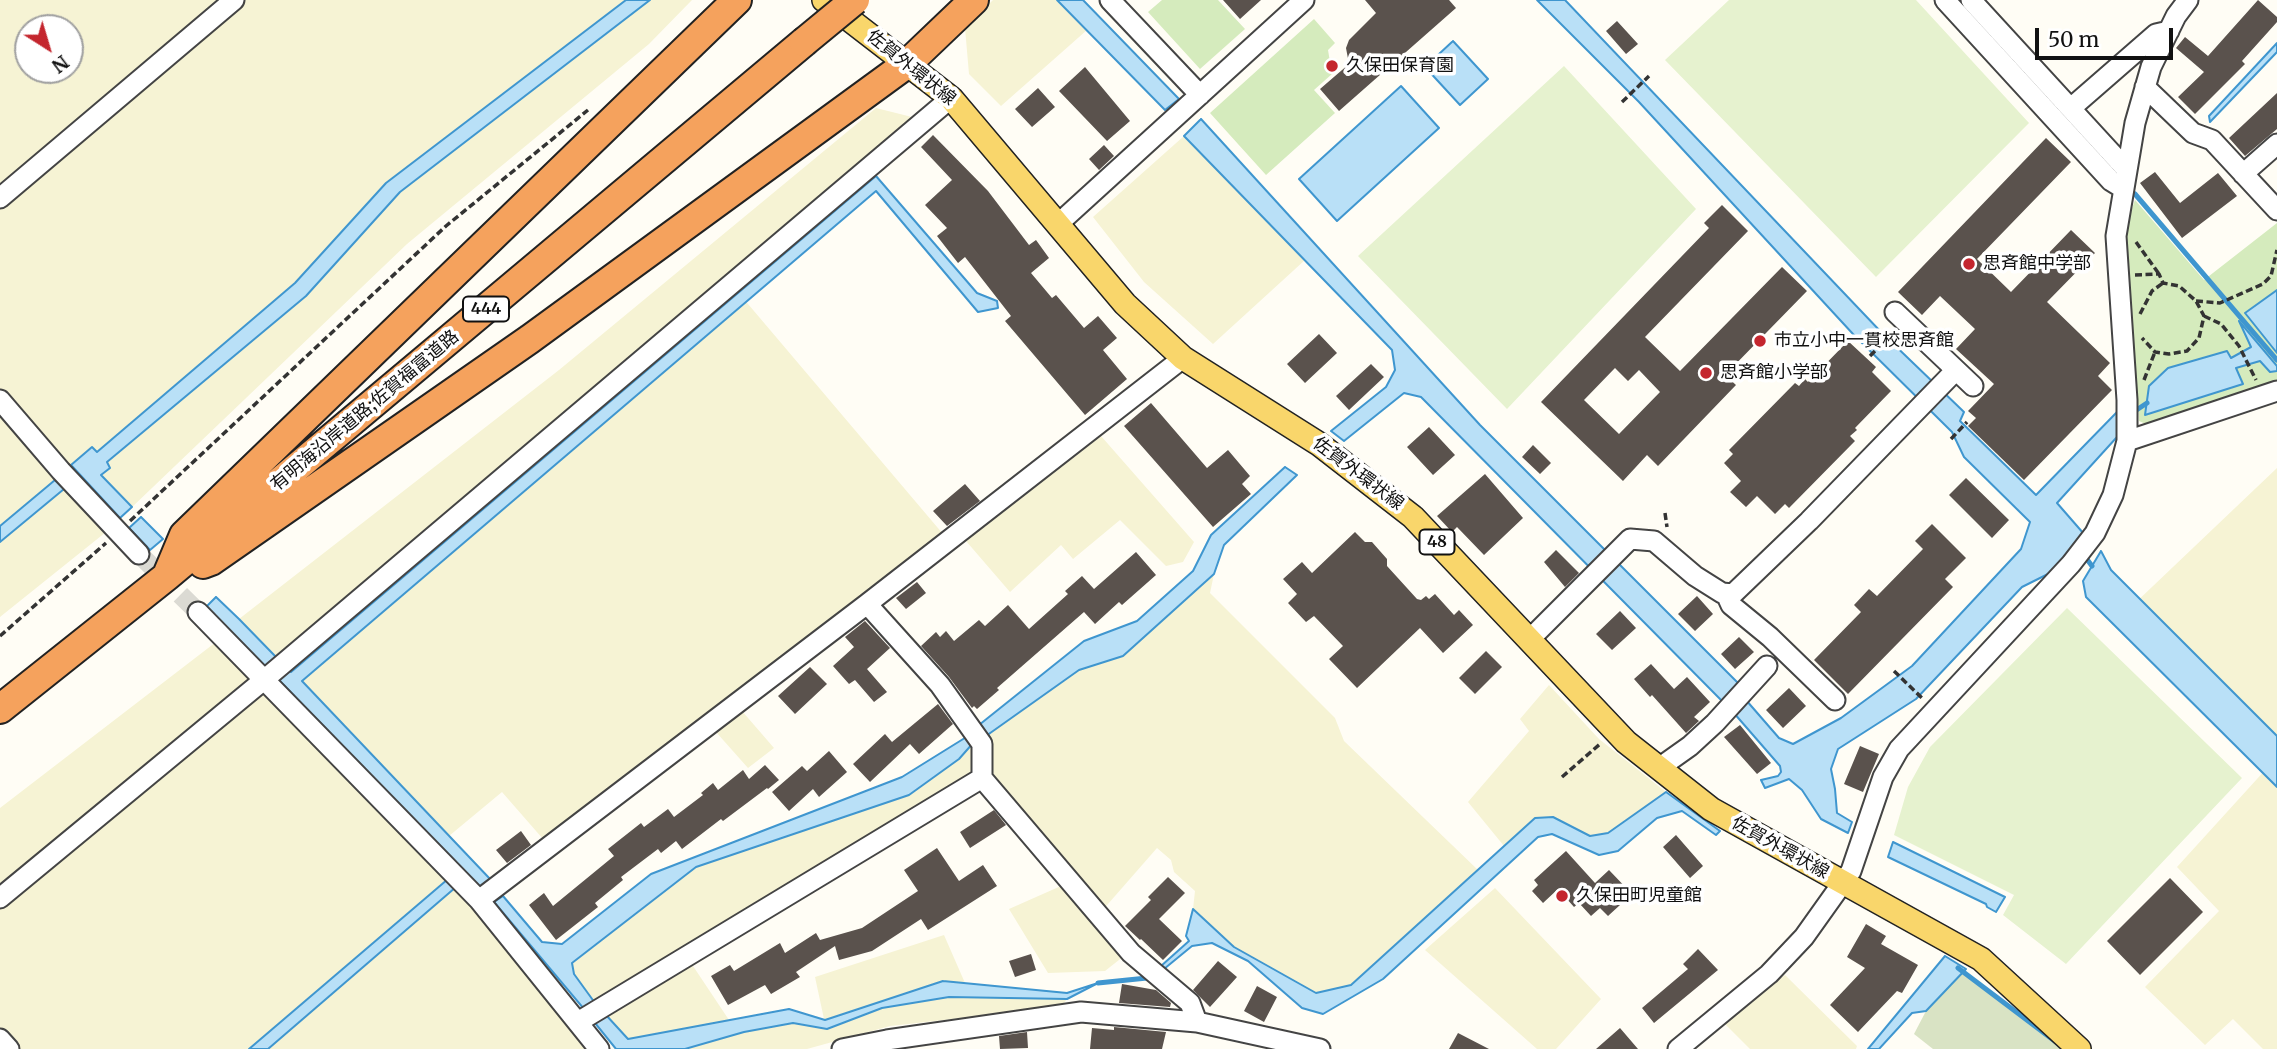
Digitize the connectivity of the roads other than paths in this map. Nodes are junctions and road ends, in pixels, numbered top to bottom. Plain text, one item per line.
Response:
1 (234, 0) edge
2 (737, 0) edge
3 (824, 0) edge
4 (855, 0) edge
5 (974, 0) edge
6 (1110, 0) edge
7 (1304, 0) edge
8 (1945, 0) edge
9 (1971, 0) edge
10 (2188, 0) edge
11 (2169, 31) junction
12 (908, 64) junction
13 (2145, 87) junction
14 (1200, 95) junction
15 (951, 98) junction
16 (2071, 108) junction
17 (2277, 144) edge
18 (2243, 174) junction
19 (2126, 180) junction
20 (0, 198) edge
21 (2277, 210) edge
22 (1058, 224) junction
23 (1895, 312) dead end
24 (1183, 358) junction
25 (1956, 370) junction
26 (1973, 386) dead end
27 (2270, 393) edge
28 (0, 400) edge
29 (2127, 436) junction
30 (139, 554) tunnel mouth
31 (167, 576) junction
32 (1726, 594) junction
33 (867, 604) junction
34 (198, 612) tunnel mouth
35 (1529, 640) junction
36 (1767, 666) dead end
37 (265, 679) junction
38 (1835, 700) dead end
39 (0, 709) edge
40 (1659, 768) junction
41 (982, 778) junction
42 (1842, 883) junction
43 (0, 898) edge
44 (479, 900) junction
45 (578, 1021) junction
46 (1197, 1022) junction
47 (0, 1039) edge
48 (2074, 1048) edge
49 (9, 1049) edge
50 (599, 1049) edge
51 (842, 1049) edge
52 (1320, 1049) edge
53 (1678, 1049) edge

1 - 20 street
2 - 31 highway
3 - 12 main road, 佐賀外環状線 / 48
4 - 31 highway, 有明海沿岸道路;佐賀福富道路 / 444, bridge
5 - 12 highway
6 - 14 street
7 - 14 street
8 - 19 street
9 - 16 street
10 - 11 street
11 - 13 street
11 - 16 street
12 - 15 main road, 佐賀外環状線 / 48
12 - 31 highway
13 - 18 street
13 - 19 street
14 - 22 street
15 - 22 main road, 佐賀外環状線 / 48
15 - 37 street
16 - 19 street
17 - 18 street
18 - 21 street
19 - 29 street
22 - 24 main road, 佐賀外環状線 / 48
23 - 25 street
24 - 33 street
24 - 35 main road, 佐賀外環状線 / 48
25 - 26 street
25 - 32 street
27 - 29 street
28 - 30 street
29 - 42 street
31 - 39 highway, 有明海沿岸道路;佐賀福富道路 / 444
32 - 35 street
32 - 38 street
33 - 41 street
33 - 44 street
34 - 37 street
35 - 40 main road, 佐賀外環状線 / 48
36 - 40 street
37 - 43 street
37 - 44 street
40 - 42 main road, 佐賀外環状線 / 48
41 - 45 street
41 - 46 street
42 - 48 main road, 佐賀外環状線 / 48
42 - 53 street
44 - 45 street
45 - 50 street
46 - 51 street
46 - 52 street
47 - 49 street

